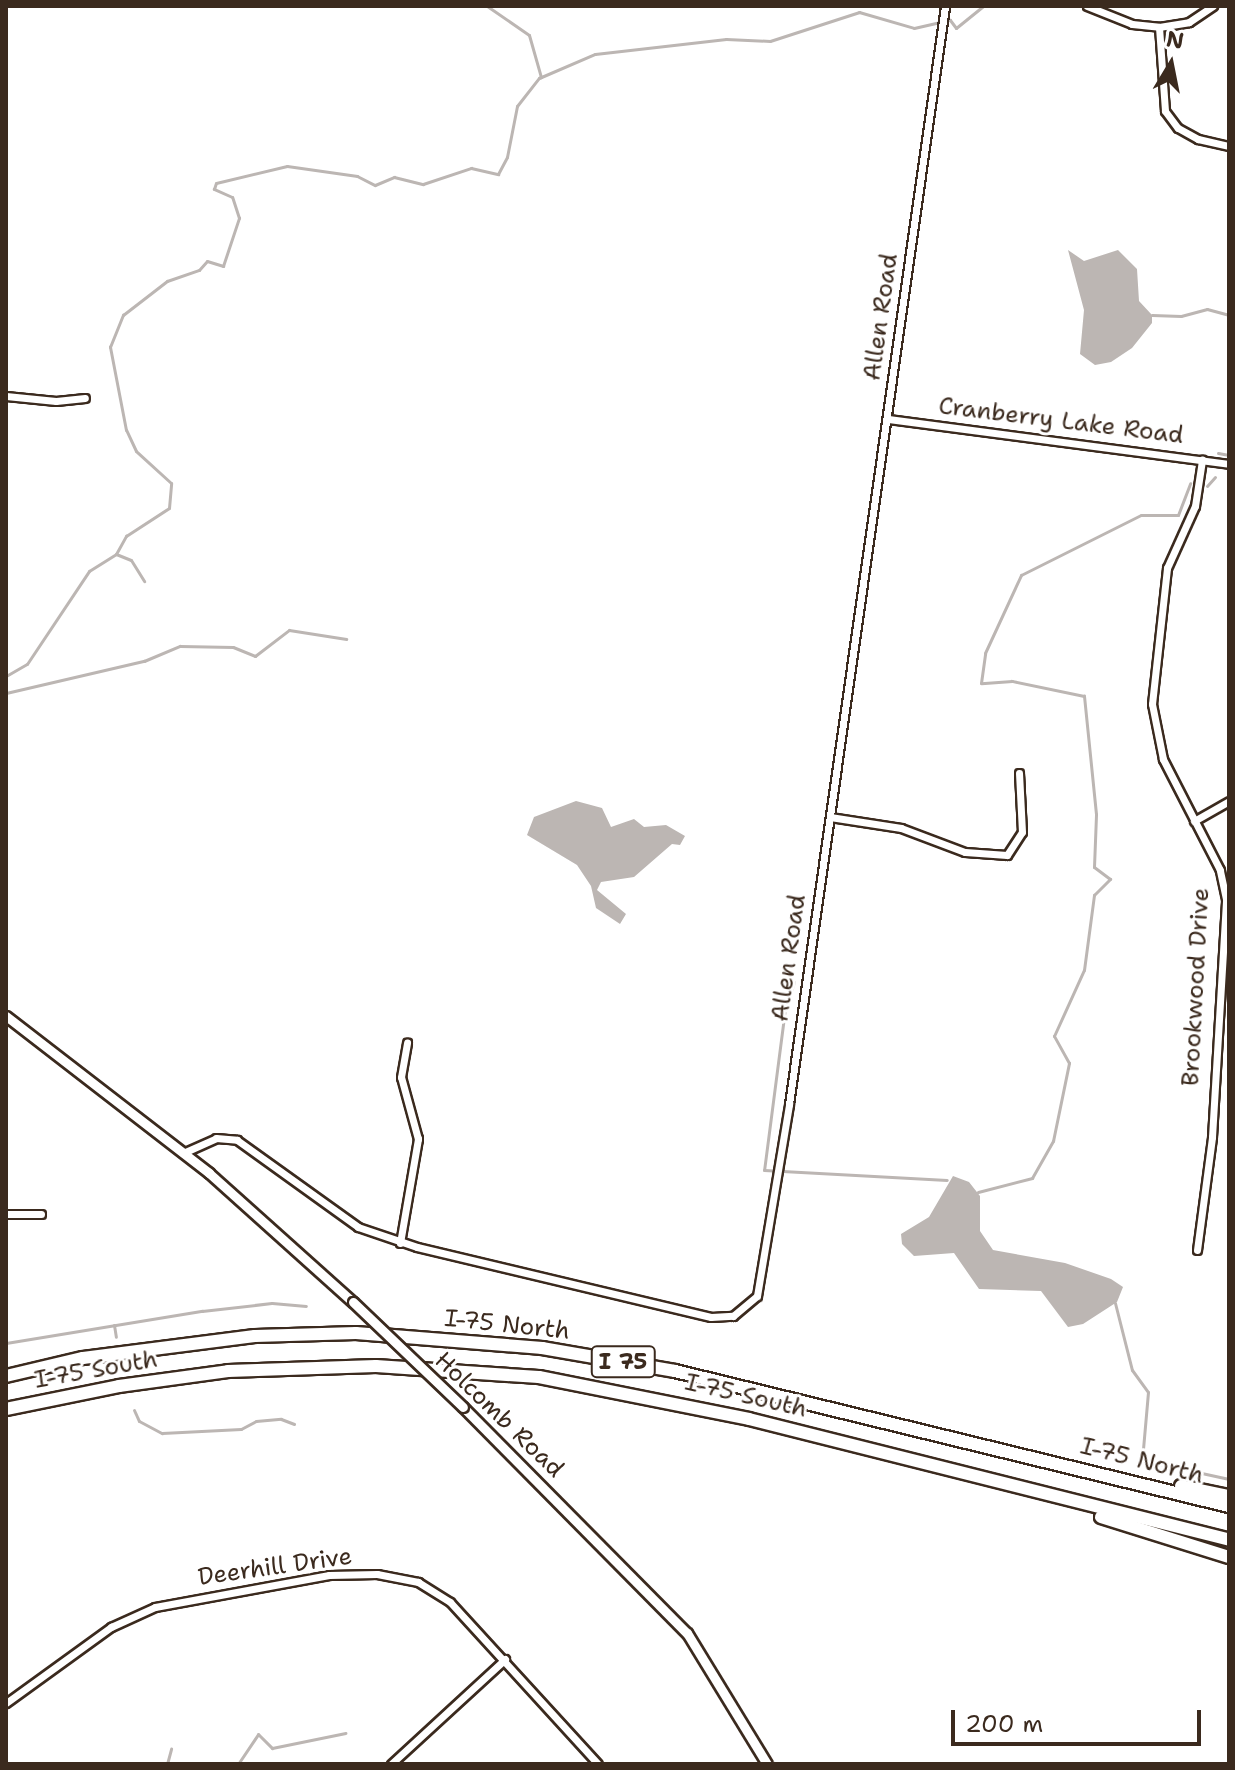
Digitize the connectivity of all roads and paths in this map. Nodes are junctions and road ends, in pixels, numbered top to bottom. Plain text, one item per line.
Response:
1 (945, 6) edge
2 (1087, 6) edge
3 (1213, 6) edge
4 (1159, 27) junction
5 (1229, 146) edge
6 (6, 396) edge
7 (85, 398) dead end
8 (888, 419) junction
9 (1202, 460) junction
10 (1229, 464) edge
11 (1019, 773) dead end
12 (1229, 801) edge
13 (830, 817) junction
14 (1194, 821) junction
15 (6, 1016) edge
16 (407, 1043) dead end
17 (183, 1153) junction
18 (6, 1214) edge
19 (41, 1214) dead end
20 (400, 1243) junction
21 (1197, 1250) dead end
22 (6, 1376) edge
23 (6, 1409) edge
24 (995, 1483) junction
25 (1144, 1484) junction
26 (1229, 1496) edge
27 (1229, 1506) edge
28 (1229, 1540) edge
29 (1229, 1557) edge
30 (505, 1659) junction
31 (6, 1703) edge
32 (391, 1764) edge
33 (598, 1764) edge
34 (767, 1764) edge

1 - 8 street, Allen Road
2 - 4 street
3 - 4 street
4 - 5 street
6 - 7 street
8 - 9 street, Cranberry Lake Road
8 - 13 street, Allen Road
9 - 10 street, Cranberry Lake Road
9 - 14 street, Brookwood Drive
11 - 13 street
12 - 14 street
13 - 20 street, Allen Road
14 - 21 street, Brookwood Drive
15 - 17 street, Holcomb Road
16 - 20 street
17 - 20 street, Allen Road
17 - 34 street, Holcomb Road, bridge
18 - 19 street
22 - 25 highway, I-75 North / I 75
23 - 24 highway, I-75 South / I 75
24 - 28 highway, I-75 South / I 75
24 - 29 highway
25 - 26 highway
25 - 27 highway, I-75 North / I 75
30 - 31 street, Deerhill Drive
30 - 32 street
30 - 33 street, Deerhill Drive

